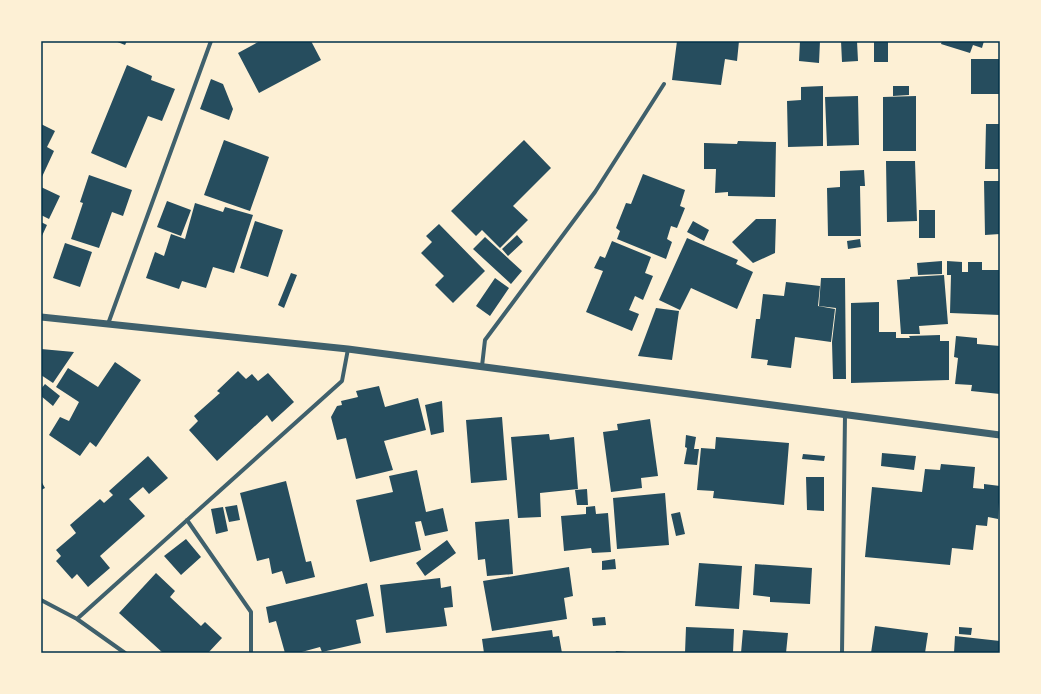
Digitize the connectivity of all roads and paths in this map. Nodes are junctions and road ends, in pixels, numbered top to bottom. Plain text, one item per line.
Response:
1 (211, 41) edge
2 (664, 84) dead end
3 (41, 317) edge
4 (108, 324) junction
5 (348, 349) junction
6 (482, 366) junction
7 (845, 415) junction
8 (1000, 435) edge
9 (188, 520) junction
10 (41, 600) edge
11 (77, 619) junction
12 (125, 653) edge
13 (251, 653) edge
14 (842, 653) edge

1 - 4 street
2 - 6 street
3 - 4 street
4 - 5 street
5 - 6 street
5 - 9 street
6 - 7 street
7 - 8 street
7 - 14 street
9 - 11 street
9 - 13 street
10 - 11 street
11 - 12 street

